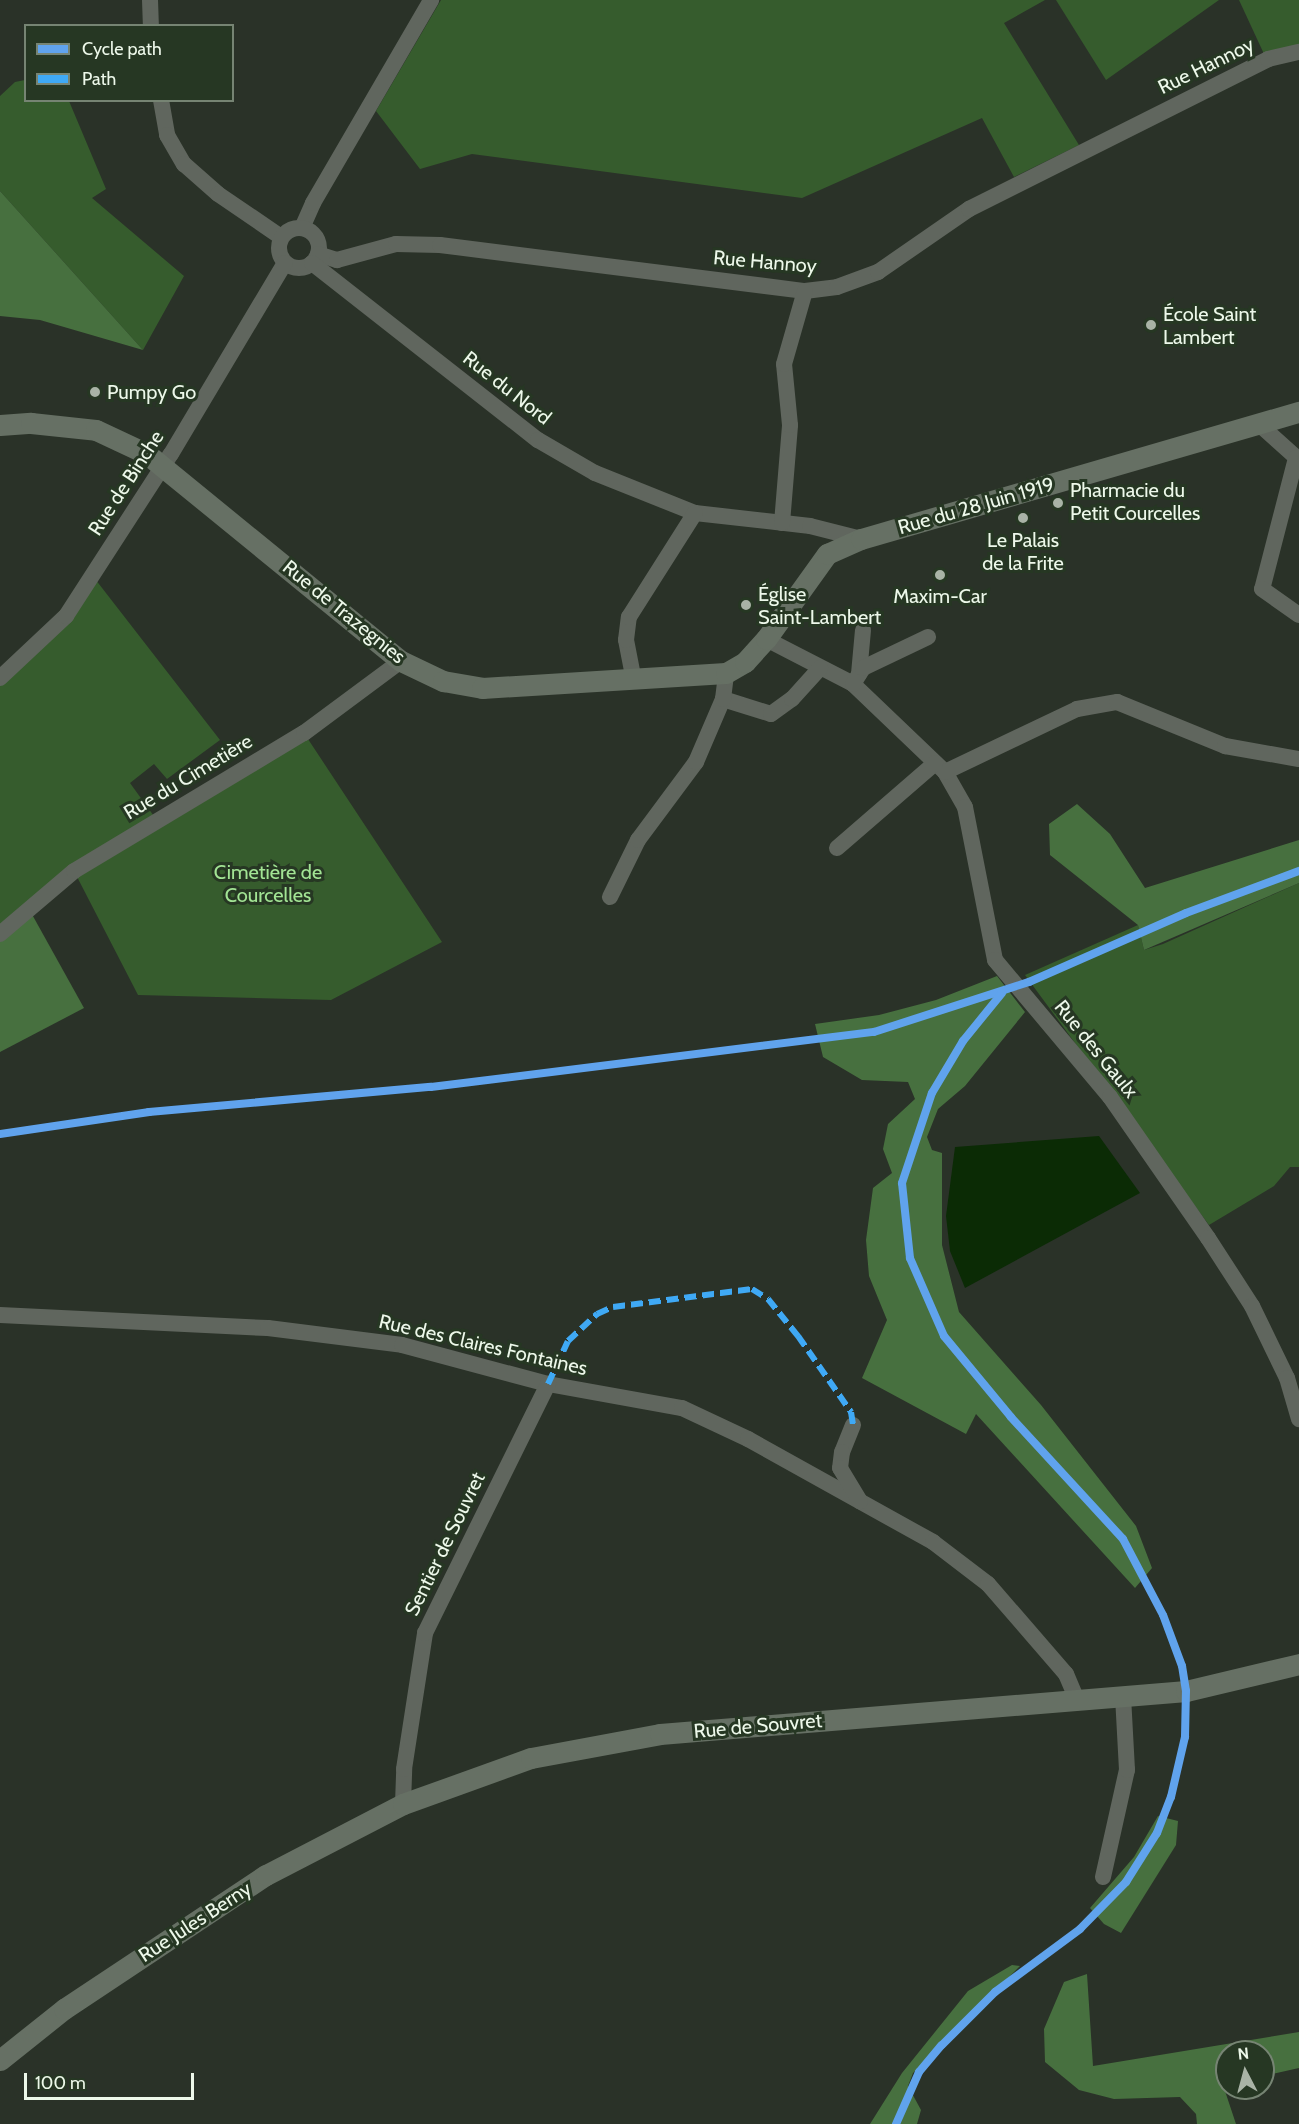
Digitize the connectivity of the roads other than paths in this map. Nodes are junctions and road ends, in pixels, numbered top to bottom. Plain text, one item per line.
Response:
1 (150, 0) edge
2 (431, 0) edge
3 (151, 24) edge
4 (1299, 52) edge
5 (161, 102) edge
6 (302, 228) junction
7 (281, 237) junction
8 (315, 259) junction
9 (285, 263) junction
10 (805, 291) junction
11 (1299, 412) edge
12 (1259, 424) junction
13 (0, 425) edge
14 (1298, 459) edge
15 (163, 465) junction
16 (695, 513) junction
17 (782, 523) junction
18 (861, 539) junction
19 (1299, 615) edge
20 (863, 630) dead end
21 (928, 637) dead end
22 (766, 639) junction
23 (401, 661) junction
24 (820, 668) junction
25 (726, 673) junction
26 (0, 678) edge
27 (856, 679) junction
28 (634, 681) junction
29 (723, 699) junction
30 (1299, 759) edge
31 (940, 767) junction
32 (837, 848) dead end
33 (610, 897) dead end
34 (0, 934) edge
35 (0, 1315) edge
36 (548, 1384) junction
37 (1299, 1419) edge
38 (853, 1425) dead end
39 (861, 1502) junction
40 (1299, 1664) edge
41 (1123, 1696) junction
42 (1077, 1700) junction
43 (403, 1804) junction
44 (1102, 1877) dead end
45 (0, 2060) edge

1 - 3 street
2 - 6 street
4 - 10 street, Rue Hannoy
5 - 7 street
6 - 7 street
6 - 8 street
7 - 9 street
8 - 9 street
8 - 10 street, Rue Hannoy
8 - 16 street, Rue du Nord
9 - 15 street, Rue de Binche
10 - 17 street
11 - 12 main road, Rue du 28 Juin 1919
12 - 14 street
12 - 18 main road, Rue du 28 Juin 1919
13 - 15 main road, Rue de Trazegnies
14 - 19 street
15 - 23 main road, Rue de Trazegnies
15 - 26 street, Rue de Binche
16 - 17 street, Rue du Nord
16 - 28 street
17 - 18 street, Rue du Nord
18 - 22 main road, Rue du 28 Juin 1919
20 - 27 street
21 - 27 street
22 - 24 street, Rue des Gaulx
22 - 25 main road, Rue du 28 Juin 1919
23 - 28 main road, Rue de Trazegnies
23 - 34 street, Rue du Cimetière
24 - 27 street, Rue des Gaulx
24 - 29 street
25 - 28 main road, Rue de Trazegnies
25 - 29 street
27 - 31 street, Rue des Gaulx
29 - 33 street
30 - 31 street
31 - 32 street
31 - 37 street, Rue des Gaulx
35 - 36 street, Rue des Claires Fontaines
36 - 39 street, Rue des Claires Fontaines
36 - 43 street, Sentier de Souvret
38 - 39 street, Rue des Claires Fontaines
39 - 42 street, Rue des Claires Fontaines
40 - 41 main road, Rue de Souvret
41 - 42 main road, Rue de Souvret
41 - 44 street
42 - 43 main road, Rue de Souvret
43 - 45 main road, Rue Jules Berny

